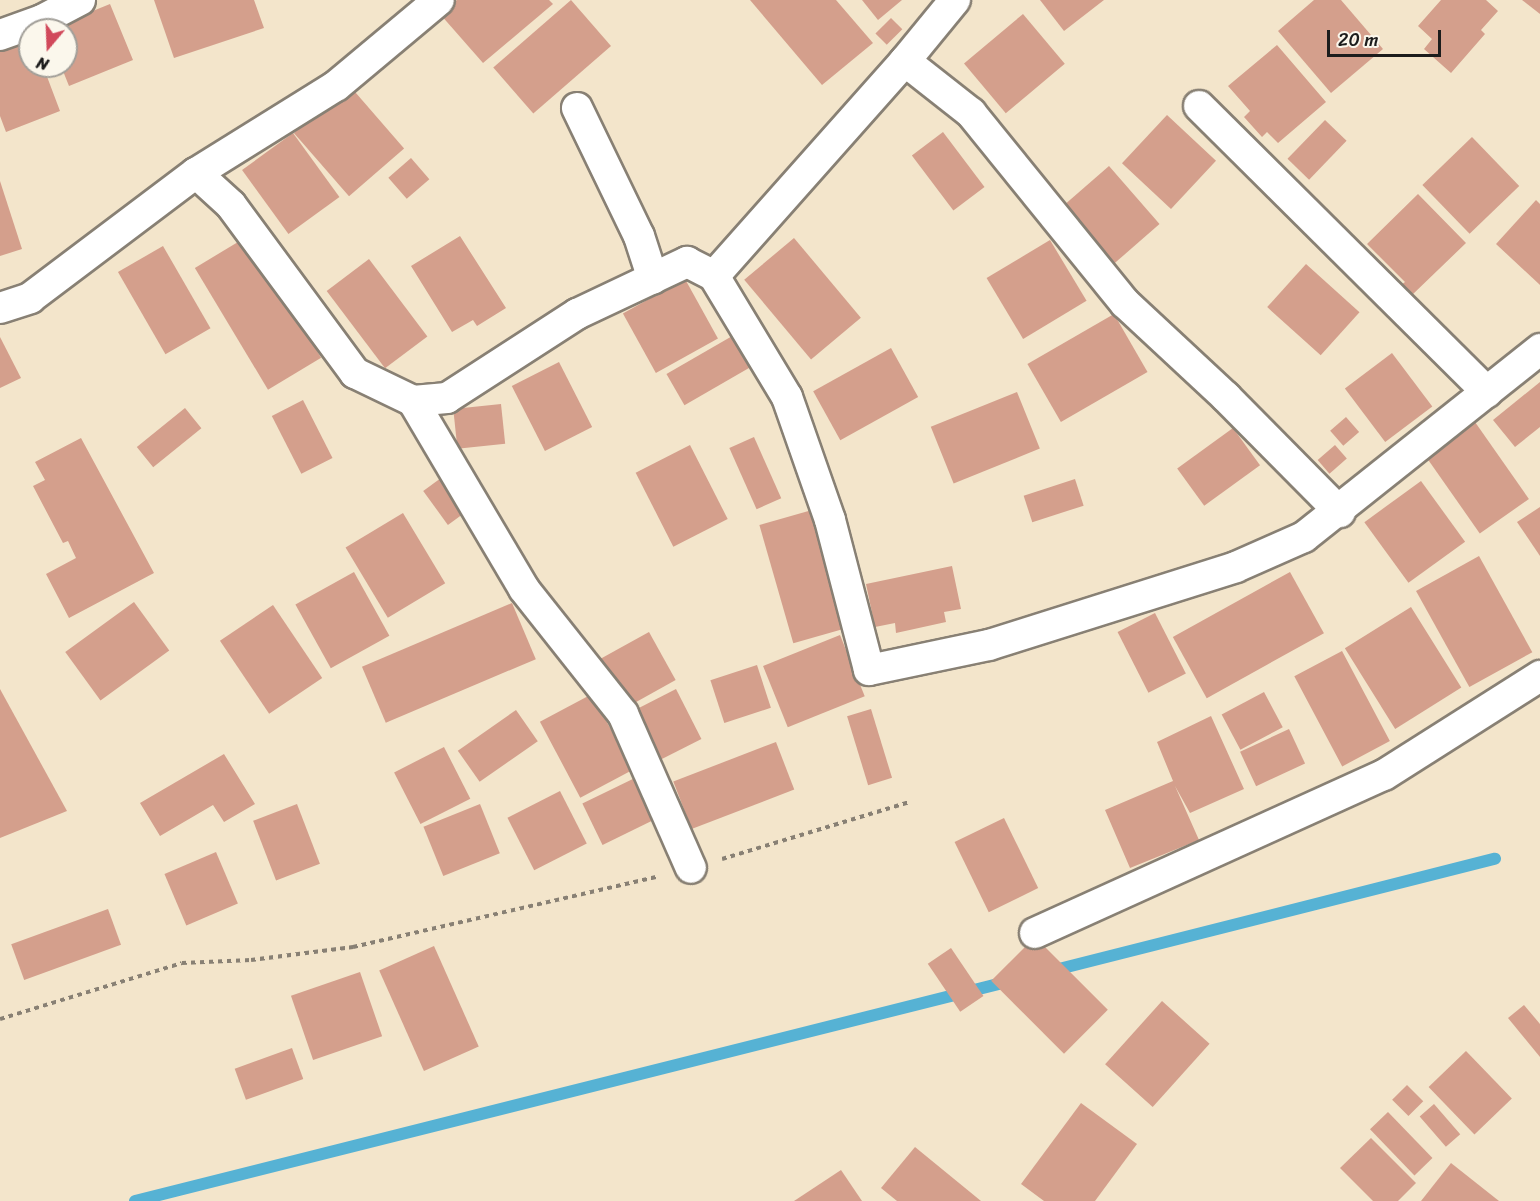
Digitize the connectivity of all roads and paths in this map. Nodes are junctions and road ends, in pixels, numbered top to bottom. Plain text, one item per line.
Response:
1 (80, 0) edge
2 (439, 0) edge
3 (954, 0) edge
4 (0, 35) edge
5 (906, 61) junction
6 (1199, 106) dead end
7 (577, 108) dead end
8 (196, 173) junction
9 (714, 276) junction
10 (653, 279) junction
11 (0, 308) edge
12 (1540, 350) edge
13 (1487, 392) junction
14 (413, 401) junction
15 (1340, 513) junction
16 (1540, 676) edge
17 (909, 802) dead end
18 (691, 868) junction
19 (1035, 933) dead end
20 (0, 1020) edge

1 - 4 street
2 - 8 street
3 - 5 street
5 - 9 street
5 - 15 street
6 - 13 street
7 - 10 street
8 - 11 street
8 - 14 street
9 - 10 street
9 - 15 street
10 - 14 street
12 - 13 street
13 - 15 street
14 - 18 street
16 - 19 street
17 - 18 path
18 - 20 path

